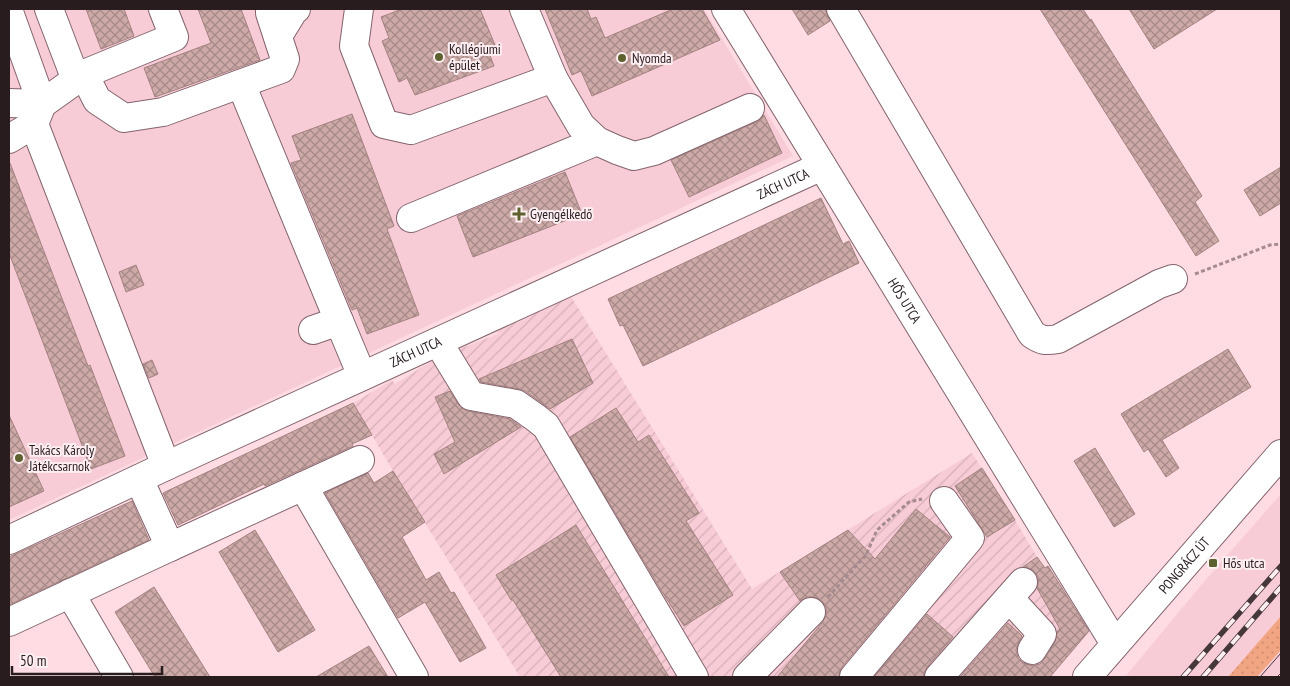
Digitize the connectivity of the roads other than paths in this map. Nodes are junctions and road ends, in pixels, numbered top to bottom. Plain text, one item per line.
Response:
1 (49, 9) edge
2 (163, 9) edge
3 (270, 9) edge
4 (296, 9) edge
5 (359, 9) edge
6 (524, 9) edge
7 (726, 9) edge
8 (841, 9) edge
9 (9, 12) edge
10 (278, 36) junction
11 (80, 77) junction
12 (554, 78) junction
13 (241, 84) junction
14 (9, 103) edge
15 (750, 108) dead end
16 (38, 114) junction
17 (9, 139) edge
18 (597, 140) junction
19 (822, 166) junction
20 (411, 218) dead end
21 (1173, 279) road end
22 (339, 321) junction
23 (313, 330) dead end
24 (438, 342) junction
25 (362, 376) junction
26 (1281, 454) edge
27 (360, 460) dead end
28 (166, 466) junction
29 (138, 478) junction
30 (303, 486) junction
31 (944, 501) road end
32 (9, 540) edge
33 (170, 547) junction
34 (70, 594) junction
35 (811, 612) road end
36 (9, 622) edge
37 (1115, 644) junction
38 (1032, 650) dead end
39 (119, 677) edge
40 (414, 677) edge
41 (694, 677) edge
42 (747, 677) edge
43 (854, 677) edge
44 (939, 677) edge
45 (1087, 677) edge

1 - 11 street
2 - 11 street
3 - 10 street
4 - 10 street
5 - 12 street
6 - 12 street
7 - 19 street, HŐS UTCA
8 - 21 street
9 - 16 street
10 - 13 street
11 - 13 street
11 - 16 street
12 - 18 street
13 - 22 street
14 - 16 street
15 - 18 street
16 - 17 street
16 - 28 street
18 - 20 street
19 - 24 street, ZÁCH UTCA
19 - 37 street, HŐS UTCA
22 - 23 street
22 - 25 street
24 - 25 street, ZÁCH UTCA
24 - 41 street
25 - 28 street, ZÁCH UTCA
26 - 37 street, PONGRÁCZ ÚT
27 - 30 street
28 - 29 street, ZÁCH UTCA
29 - 32 street, ZÁCH UTCA
29 - 33 street
30 - 33 street
30 - 40 street
31 - 43 street
33 - 34 street
34 - 36 street
34 - 39 street
35 - 42 street
37 - 45 street, PONGRÁCZ ÚT
38 - 44 street

